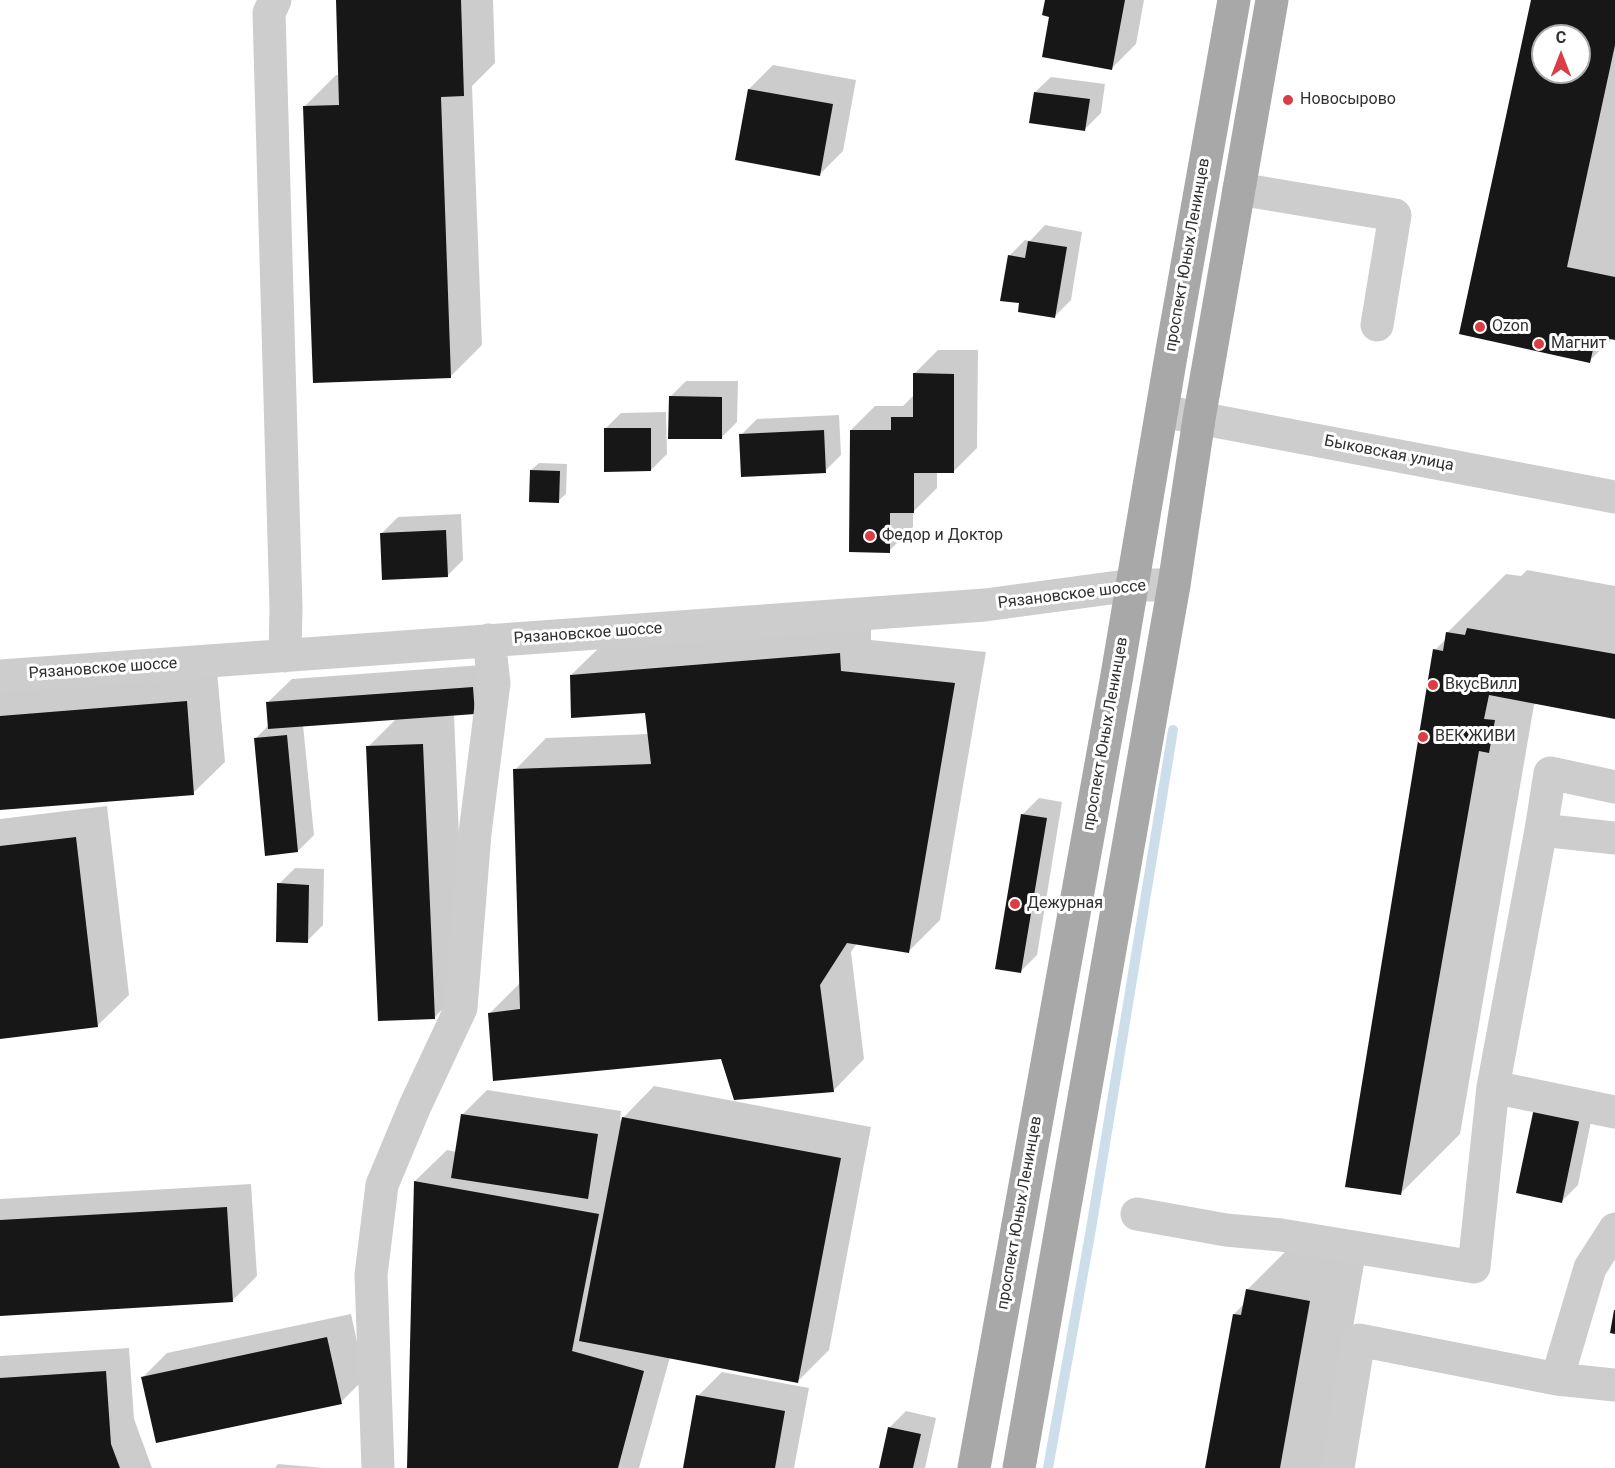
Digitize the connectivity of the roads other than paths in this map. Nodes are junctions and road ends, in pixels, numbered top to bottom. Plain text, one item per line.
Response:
1 (275, 0) edge
2 (1234, 0) edge
3 (1272, 0) edge
4 (1239, 189) junction
5 (1377, 325) dead end
6 (1162, 411) junction
7 (1199, 419) junction
8 (1615, 497) edge
9 (1133, 585) junction
10 (1174, 585) junction
11 (489, 640) junction
12 (285, 656) junction
13 (0, 676) edge
14 (1615, 787) edge
15 (1541, 830) junction
16 (1615, 838) edge
17 (1493, 1087) junction
18 (1615, 1112) edge
19 (1137, 1214) dead end
20 (1615, 1229) edge
21 (1557, 1379) junction
22 (1615, 1385) edge
23 (378, 1468) edge
24 (974, 1468) edge
25 (1019, 1468) edge
26 (1338, 1468) edge

1 - 12 street
2 - 6 main road, проспект Юных Ленинцев
3 - 4 main road
4 - 5 street
4 - 7 main road
6 - 7 street, Быковская улица
6 - 9 main road, проспект Юных Ленинцев
7 - 8 street, Быковская улица
7 - 10 main road
9 - 10 street, Рязановское шоссе
9 - 11 street, Рязановское шоссе
9 - 24 main road, проспект Юных Ленинцев
10 - 25 main road
11 - 12 street, Рязановское шоссе
11 - 23 street
12 - 13 street, Рязановское шоссе
14 - 15 street
15 - 16 street
15 - 17 street
17 - 18 street
17 - 19 street
20 - 21 street
21 - 22 street
21 - 26 street

